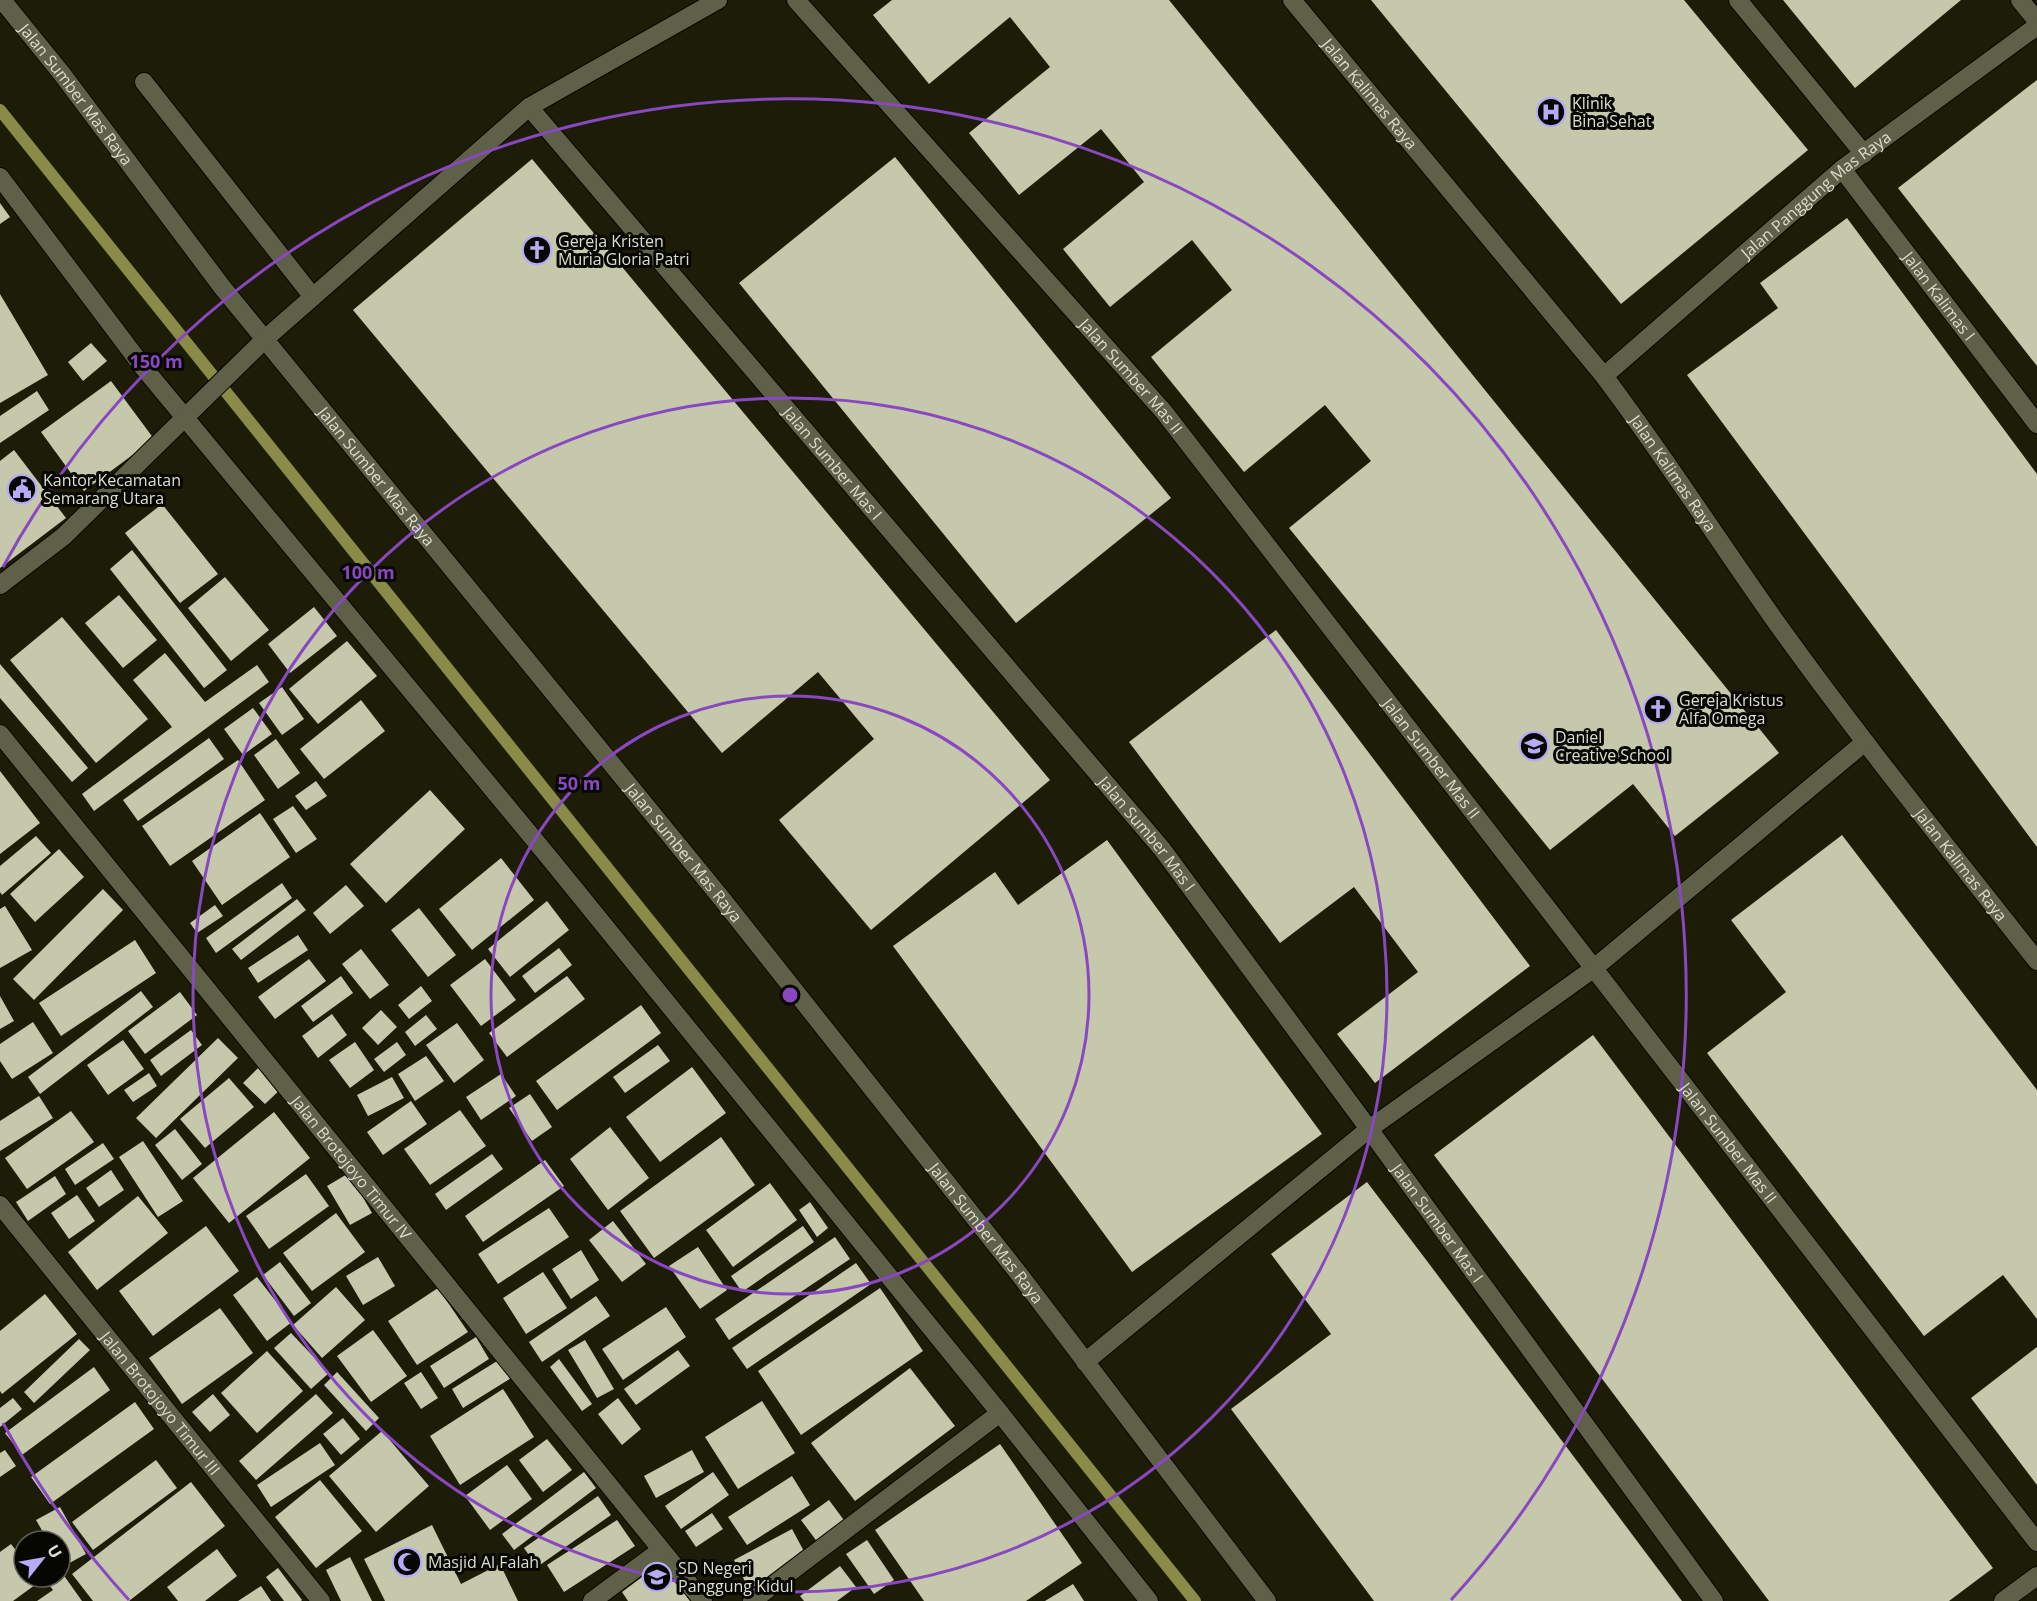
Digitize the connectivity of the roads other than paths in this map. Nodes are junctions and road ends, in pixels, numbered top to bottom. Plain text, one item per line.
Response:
1 (2, 0) edge
2 (718, 0) edge
3 (796, 0) edge
4 (1292, 0) edge
5 (1738, 0) edge
6 (2020, 0) edge
7 (2037, 21) edge
8 (2037, 26) edge
9 (144, 82) dead end
10 (529, 107) junction
11 (1864, 154) junction
12 (1842, 169) junction
13 (0, 177) edge
14 (313, 297) junction
15 (260, 344) junction
16 (1604, 376) junction
17 (188, 414) junction
18 (2037, 424) edge
19 (0, 585) edge
20 (0, 734) edge
21 (1865, 742) junction
22 (2037, 961) edge
23 (1593, 969) junction
24 (1370, 1129) junction
25 (0, 1205) edge
26 (1085, 1362) junction
27 (1000, 1413) junction
28 (2037, 1542) edge
29 (662, 1550) junction
30 (2037, 1576) edge
31 (321, 1601) edge
32 (592, 1601) edge
33 (703, 1601) edge
34 (752, 1601) edge
35 (1149, 1601) edge
36 (1267, 1601) edge
37 (1714, 1601) edge
38 (2003, 1601) edge

1 - 15 street, Jalan Sumber Mas Raya
2 - 10 street
3 - 23 street, Jalan Sumber Mas II
4 - 16 street, Jalan Kalimas Raya
5 - 11 street
6 - 7 street
8 - 11 street, Jalan Panggung Mas Raya
9 - 14 street
10 - 14 street
10 - 24 street, Jalan Sumber Mas I
11 - 12 street, Jalan Panggung Mas Raya
12 - 16 street, Jalan Panggung Mas Raya
12 - 18 street, Jalan Kalimas I
13 - 17 street
14 - 15 street
15 - 17 street
15 - 26 street, Jalan Sumber Mas Raya
16 - 21 street, Jalan Kalimas Raya
17 - 19 street
17 - 27 street
20 - 29 street, Jalan Brotojoyo Timur IV
21 - 22 street, Jalan Kalimas Raya
21 - 23 street
23 - 24 street
23 - 28 street, Jalan Sumber Mas II
24 - 26 street
24 - 37 street, Jalan Sumber Mas I
25 - 31 street, Jalan Brotojoyo Timur III
26 - 36 street, Jalan Sumber Mas Raya
27 - 34 street
27 - 35 street
29 - 32 street
29 - 33 street, Jalan Brotojoyo Timur IV
30 - 38 street

